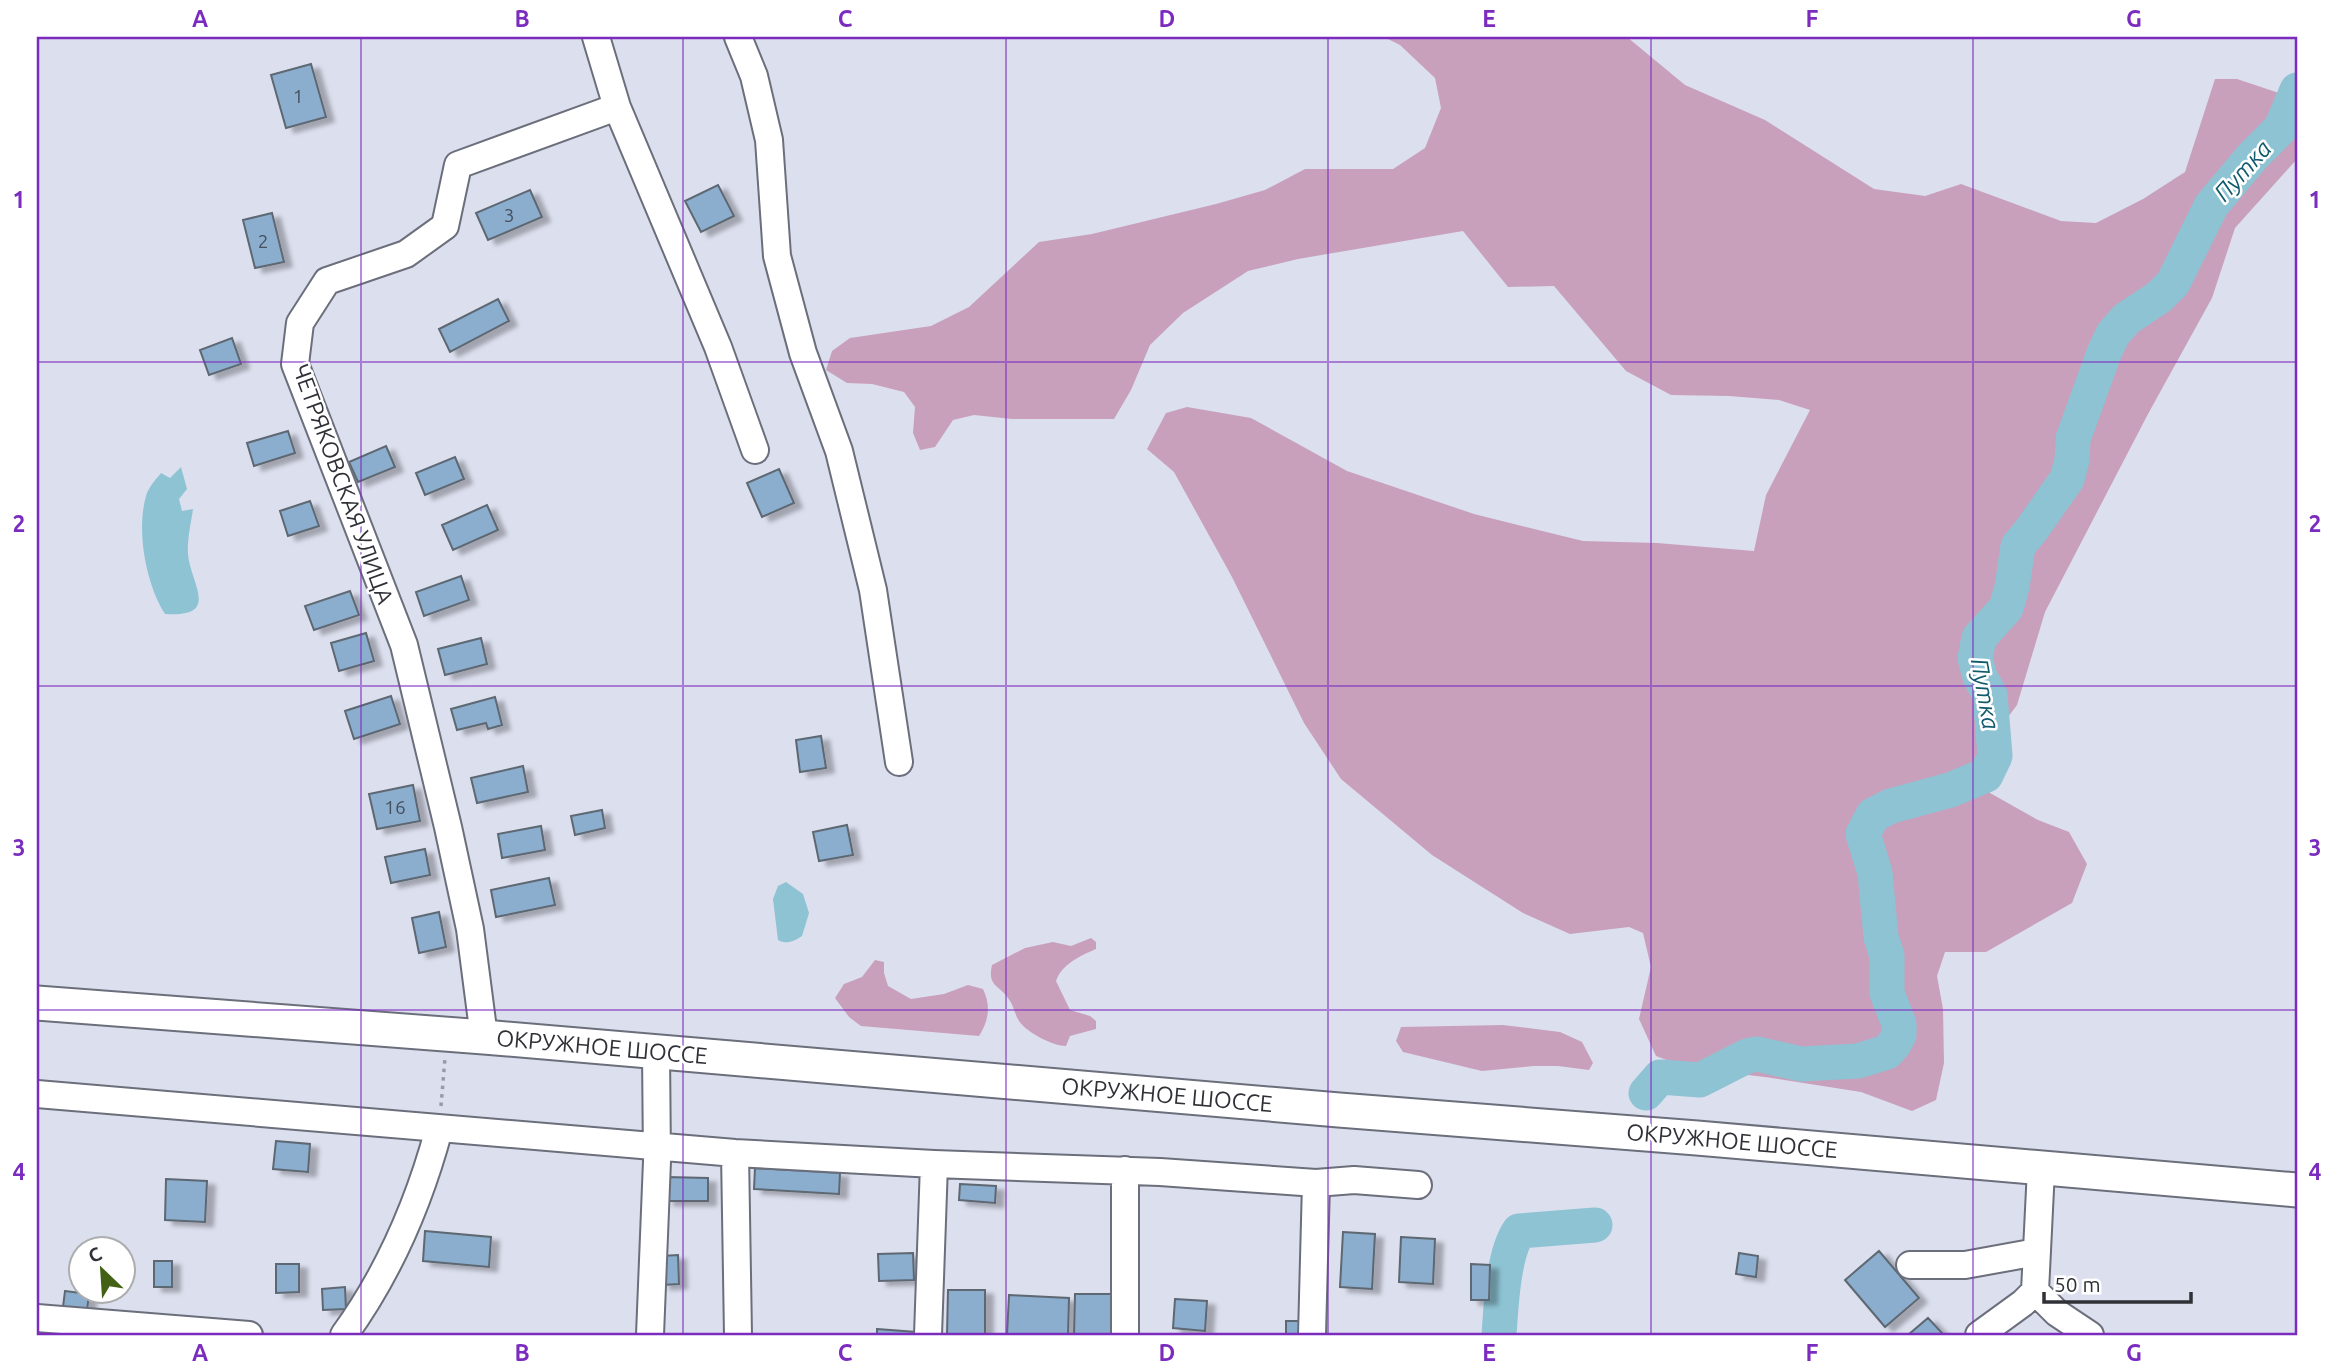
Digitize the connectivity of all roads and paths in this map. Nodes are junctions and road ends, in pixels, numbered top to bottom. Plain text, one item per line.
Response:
1 (596, 37) edge
2 (738, 37) edge
3 (617, 107) junction
4 (755, 450) dead end
5 (899, 762) dead end
6 (37, 1003) edge
7 (484, 1037) junction
8 (446, 1052) dead end
9 (656, 1052) junction
10 (37, 1094) edge
11 (439, 1129) junction
12 (657, 1148) junction
13 (735, 1153) junction
14 (934, 1164) junction
15 (2041, 1169) junction
16 (1125, 1170) junction
17 (1316, 1183) junction
18 (1418, 1185) dead end
19 (2297, 1190) edge
20 (2037, 1252) junction
21 (1910, 1265) dead end
22 (2035, 1291) junction
23 (37, 1318) edge
24 (250, 1335) edge
25 (344, 1335) edge
26 (650, 1335) edge
27 (738, 1335) edge
28 (928, 1335) edge
29 (1125, 1335) edge
30 (1312, 1335) edge
31 (1979, 1335) edge
32 (2090, 1335) edge

1 - 3 street
2 - 5 street
3 - 4 street
3 - 7 street, ЧЕТРЯКОВСКАЯ УЛИЦА
6 - 7 main road, ОКРУЖНОЕ ШОССЕ
7 - 9 main road, ОКРУЖНОЕ ШОССЕ
8 - 11 path
9 - 12 street
9 - 15 main road, ОКРУЖНОЕ ШОССЕ
10 - 11 street
11 - 12 street
11 - 25 street
12 - 13 street
12 - 26 street
13 - 14 street
13 - 27 street
14 - 16 street
14 - 28 street
15 - 19 main road, ОКРУЖНОЕ ШОССЕ
15 - 20 street
16 - 17 street
16 - 29 street
17 - 18 street
17 - 30 street
20 - 21 street
20 - 22 street
22 - 31 street
22 - 32 street
23 - 24 street

